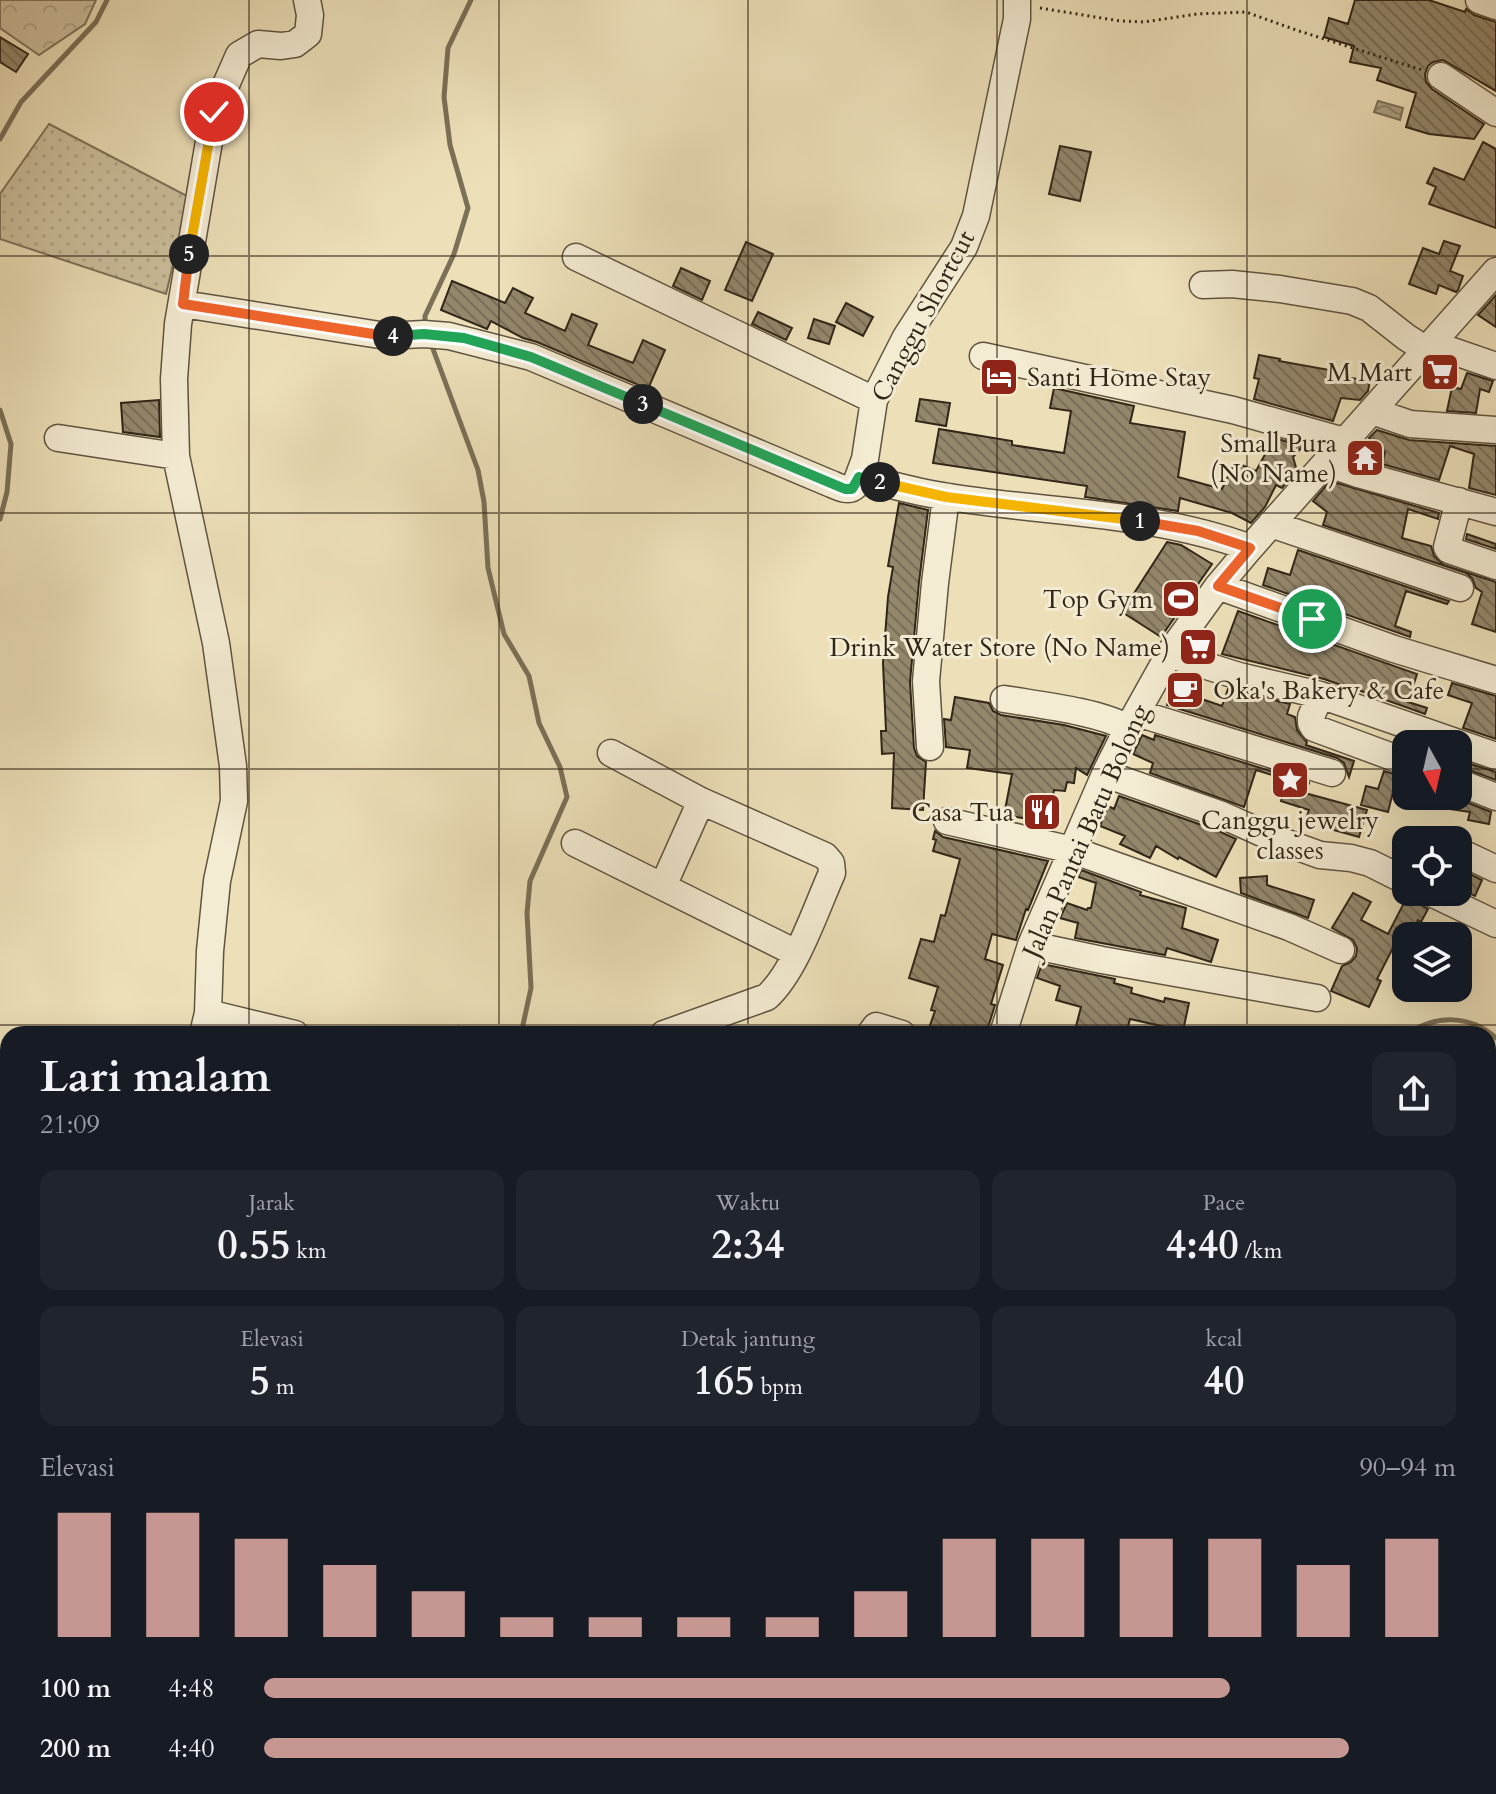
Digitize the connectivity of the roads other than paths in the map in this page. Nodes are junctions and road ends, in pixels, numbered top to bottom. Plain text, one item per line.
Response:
1 (307, 0) edge
2 (1479, 0) edge
3 (1018, 2) edge
4 (1496, 6) edge
5 (1441, 76) road end
6 (1496, 113) edge
7 (576, 257) dead end
8 (1493, 279) edge
9 (1203, 285) dead end
10 (183, 304) junction
11 (1429, 347) junction
12 (983, 356) dead end
13 (1496, 366) edge
14 (874, 400) junction
15 (1372, 411) junction
16 (1496, 430) edge
17 (58, 438) dead end
18 (1344, 441) junction
19 (176, 456) junction
20 (1326, 463) junction
21 (856, 483) junction
22 (946, 497) junction
23 (1459, 501) junction
24 (1496, 512) edge
25 (1271, 524) junction
26 (1250, 548) junction
27 (1496, 566) edge
28 (1218, 586) junction
29 (1460, 588) dead end
30 (1171, 651) junction
31 (1496, 680) edge
32 (1320, 695) junction
33 (1004, 699) dead end
34 (1133, 720) junction
35 (930, 747) dead end
36 (611, 753) dead end
37 (1496, 756) edge
38 (1392, 757) edge
39 (1106, 772) junction
40 (1332, 773) dead end
41 (1472, 788) edge
42 (1496, 797) edge
43 (701, 801) junction
44 (947, 821) dead end
45 (575, 843) dead end
46 (1072, 850) junction
47 (1472, 858) edge
48 (1496, 869) edge
49 (1392, 874) edge
50 (663, 886) junction
51 (1458, 906) edge
52 (1496, 924) edge
53 (1031, 945) junction
54 (1341, 950) dead end
55 (796, 953) junction
56 (1317, 998) dead end
57 (205, 1023) edge
58 (230, 1026) edge
59 (686, 1026) edge
60 (1006, 1026) edge

1 - 10 street
2 - 4 street
3 - 14 street, Canggu Shortcut
5 - 6 street
7 - 14 street
8 - 11 street, Jalan Pantai Batu Bolong
9 - 11 street
10 - 19 street
10 - 21 street
11 - 13 street
11 - 15 street, Jalan Pantai Batu Bolong
12 - 18 street
14 - 21 street, Canggu Shortcut
15 - 16 street
15 - 18 street, Jalan Pantai Batu Bolong
17 - 19 street
18 - 20 street, Jalan Pantai Batu Bolong
19 - 57 street
20 - 23 street
20 - 25 street, Jalan Pantai Batu Bolong
21 - 22 street
22 - 26 street
22 - 35 street
23 - 24 street
23 - 27 street
25 - 26 street, Jalan Pantai Batu Bolong
25 - 29 street
26 - 28 street, Jalan Pantai Batu Bolong
28 - 30 street, Jalan Pantai Batu Bolong
28 - 31 street
30 - 32 street
30 - 34 street, Jalan Pantai Batu Bolong
32 - 37 street
32 - 38 street
33 - 34 street
34 - 39 street, Jalan Pantai Batu Bolong
34 - 40 street
36 - 43 street
39 - 46 street, Jalan Pantai Batu Bolong
39 - 49 street
41 - 42 street
43 - 50 street
43 - 55 street
44 - 46 street
45 - 50 street
46 - 53 street, Jalan Pantai Batu Bolong
46 - 54 street
47 - 48 street
50 - 55 street
51 - 52 street
53 - 56 street
53 - 60 street, Jalan Pantai Batu Bolong
55 - 59 street
57 - 58 street

